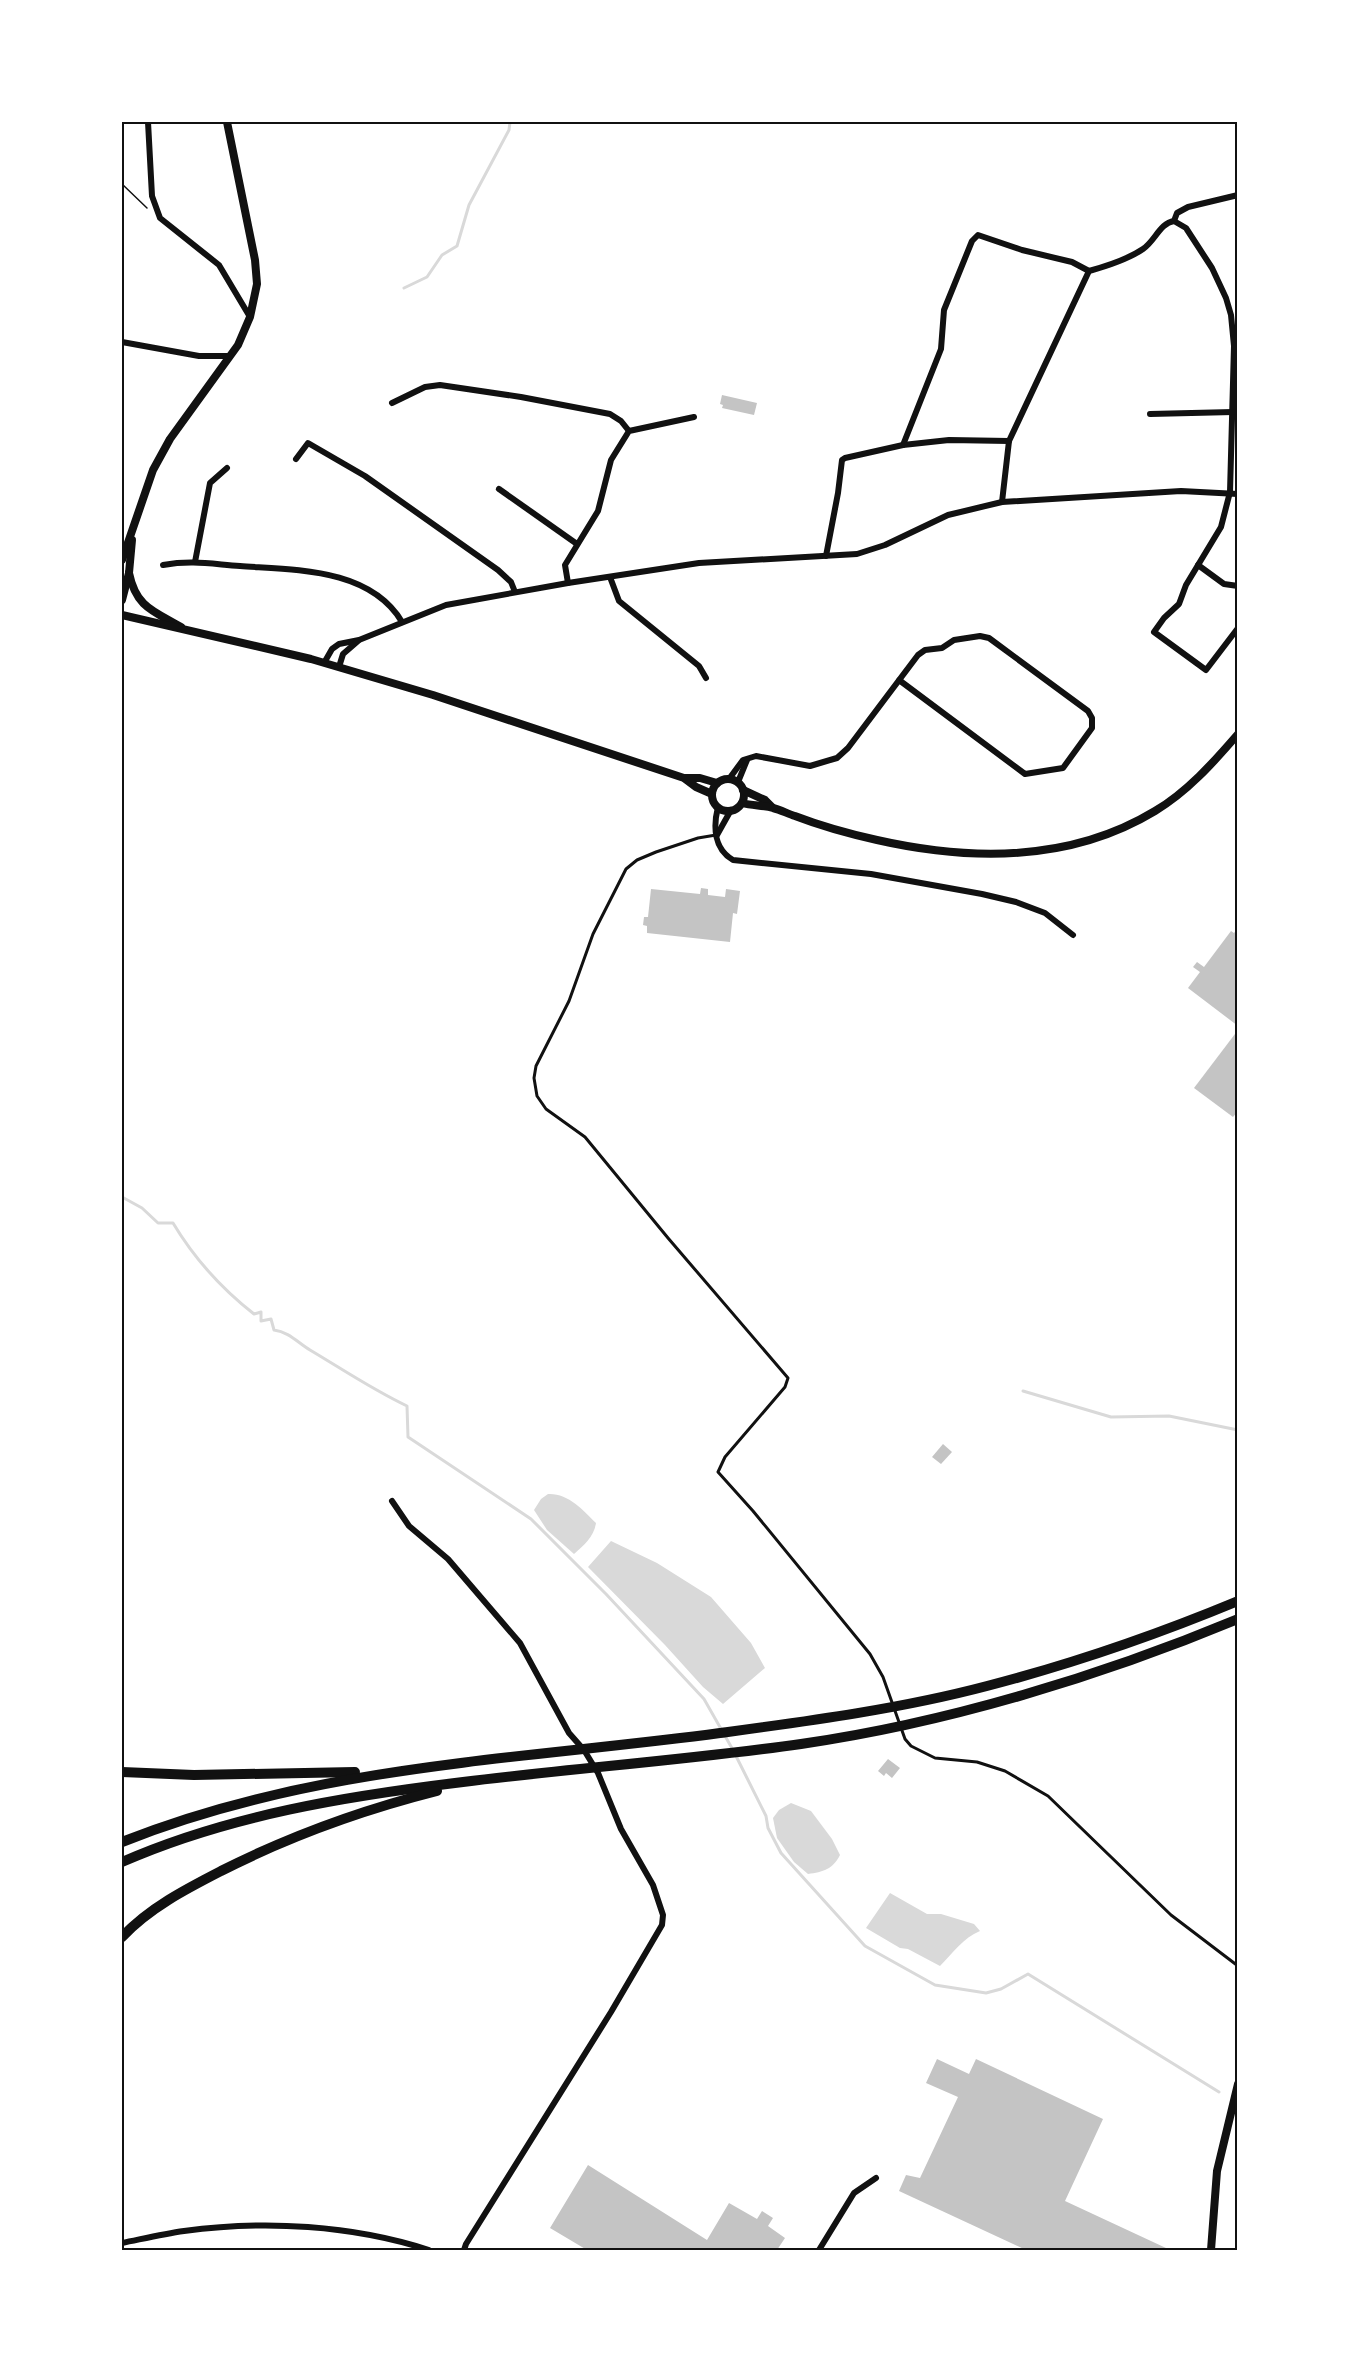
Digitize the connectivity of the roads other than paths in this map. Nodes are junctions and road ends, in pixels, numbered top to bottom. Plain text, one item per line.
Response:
1 (148, 122) edge
2 (227, 122) edge
3 (1238, 195) edge
4 (1174, 221) junction
5 (1089, 272) junction
6 (250, 317) junction
7 (122, 342) edge
8 (230, 356) junction
9 (392, 403) dead end
10 (1233, 412) junction
11 (1150, 414) dead end
12 (694, 417) dead end
13 (629, 432) junction
14 (1009, 441) junction
15 (903, 445) junction
16 (296, 459) dead end
17 (227, 468) dead end
18 (500, 489) dead end
19 (1234, 493) edge
20 (1002, 502) junction
21 (133, 529) junction
22 (577, 544) junction
23 (826, 556) junction
24 (122, 560) edge
25 (195, 562) junction
26 (163, 565) dead end
27 (1198, 565) junction
28 (129, 573) junction
29 (610, 577) junction
30 (568, 583) junction
31 (1238, 586) edge
32 (515, 592) junction
33 (122, 600) edge
34 (122, 615) edge
35 (402, 622) junction
36 (1238, 628) edge
37 (185, 629) junction
38 (358, 640) junction
39 (324, 663) junction
40 (339, 667) junction
41 (706, 678) dead end
42 (899, 680) junction
43 (1238, 735) edge
44 (747, 760) junction
45 (684, 778) junction
46 (729, 779) junction
47 (717, 783) junction
48 (740, 786) junction
49 (712, 794) junction
50 (742, 803) junction
51 (718, 807) junction
52 (772, 807) junction
53 (731, 810) junction
54 (717, 835) junction
55 (1073, 935) dead end
56 (392, 1501) dead end
57 (1238, 1601) edge
58 (1238, 1618) edge
59 (122, 1772) edge
60 (385, 1772) junction
61 (480, 1780) junction
62 (122, 1842) edge
63 (122, 1863) edge
64 (122, 1937) edge
65 (1238, 1966) edge
66 (1238, 2084) edge
67 (876, 2178) dead end
68 (122, 2243) edge
69 (429, 2250) edge
70 (464, 2250) edge
71 (819, 2250) edge
72 (1211, 2250) edge

1 - 6 street
2 - 6 street
3 - 4 street
4 - 5 street
4 - 10 street
5 - 14 street
5 - 15 street
6 - 8 street
7 - 8 street
8 - 21 street
9 - 13 street
10 - 11 street
10 - 19 street
12 - 13 street
13 - 22 street
14 - 15 street
14 - 20 street
15 - 23 street
16 - 32 street
17 - 25 street
18 - 22 street
19 - 20 street
19 - 27 street
20 - 23 street
21 - 24 street
21 - 28 street
22 - 30 street
23 - 29 street
25 - 26 street
25 - 35 street
27 - 31 street
27 - 36 street
28 - 33 street
28 - 37 street
29 - 30 street
29 - 41 street
30 - 32 street
32 - 35 street
34 - 37 main road
35 - 38 street
37 - 39 main road
38 - 39 street
38 - 40 street
39 - 40 main road
40 - 45 main road
42 - 42 street
42 - 44 street
43 - 52 main road
44 - 46 street
44 - 48 street
45 - 47 main road
45 - 49 main road
46 - 47 main road
46 - 48 main road
47 - 49 main road
48 - 50 main road
48 - 52 main road
49 - 51 main road
50 - 52 main road
50 - 53 main road
51 - 53 main road
51 - 54 street
53 - 54 street
54 - 55 street
54 - 65 lane
56 - 70 street
57 - 60 highway
58 - 61 highway
59 - 60 highway
60 - 62 highway
61 - 63 highway
61 - 64 highway
66 - 72 main road
67 - 71 street
68 - 69 street

